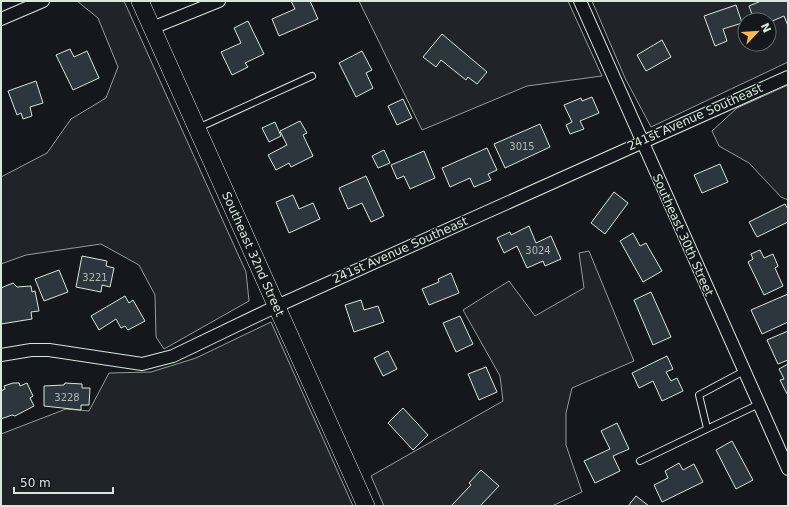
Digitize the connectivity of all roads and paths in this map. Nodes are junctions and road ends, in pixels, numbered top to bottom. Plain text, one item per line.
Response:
1 (42, 1) edge
2 (140, 1) edge
3 (219, 1) edge
4 (580, 1) edge
5 (1, 19) edge
6 (152, 28) junction
7 (312, 76) dead end
8 (788, 77) edge
9 (197, 129) junction
10 (641, 142) junction
11 (277, 306) junction
12 (1, 355) edge
13 (744, 371) junction
14 (758, 404) junction
15 (707, 428) junction
16 (640, 461) dead end
17 (788, 469) edge
18 (366, 506) edge

1 - 5 street
2 - 6 street, Southeast 32nd Street
3 - 6 street
4 - 10 street, Southeast 30th Street
6 - 9 street, Southeast 32nd Street
7 - 9 lane
8 - 10 street, 241st Avenue Southeast
9 - 11 street, Southeast 32nd Street
10 - 11 street, 241st Avenue Southeast
10 - 13 street, Southeast 30th Street
11 - 12 street, 241st Avenue Southeast
11 - 18 street, Southeast 32nd Street
13 - 14 street, Southeast 30th Street
13 - 15 lane
14 - 15 lane
14 - 17 street, Southeast 30th Street
15 - 16 lane

